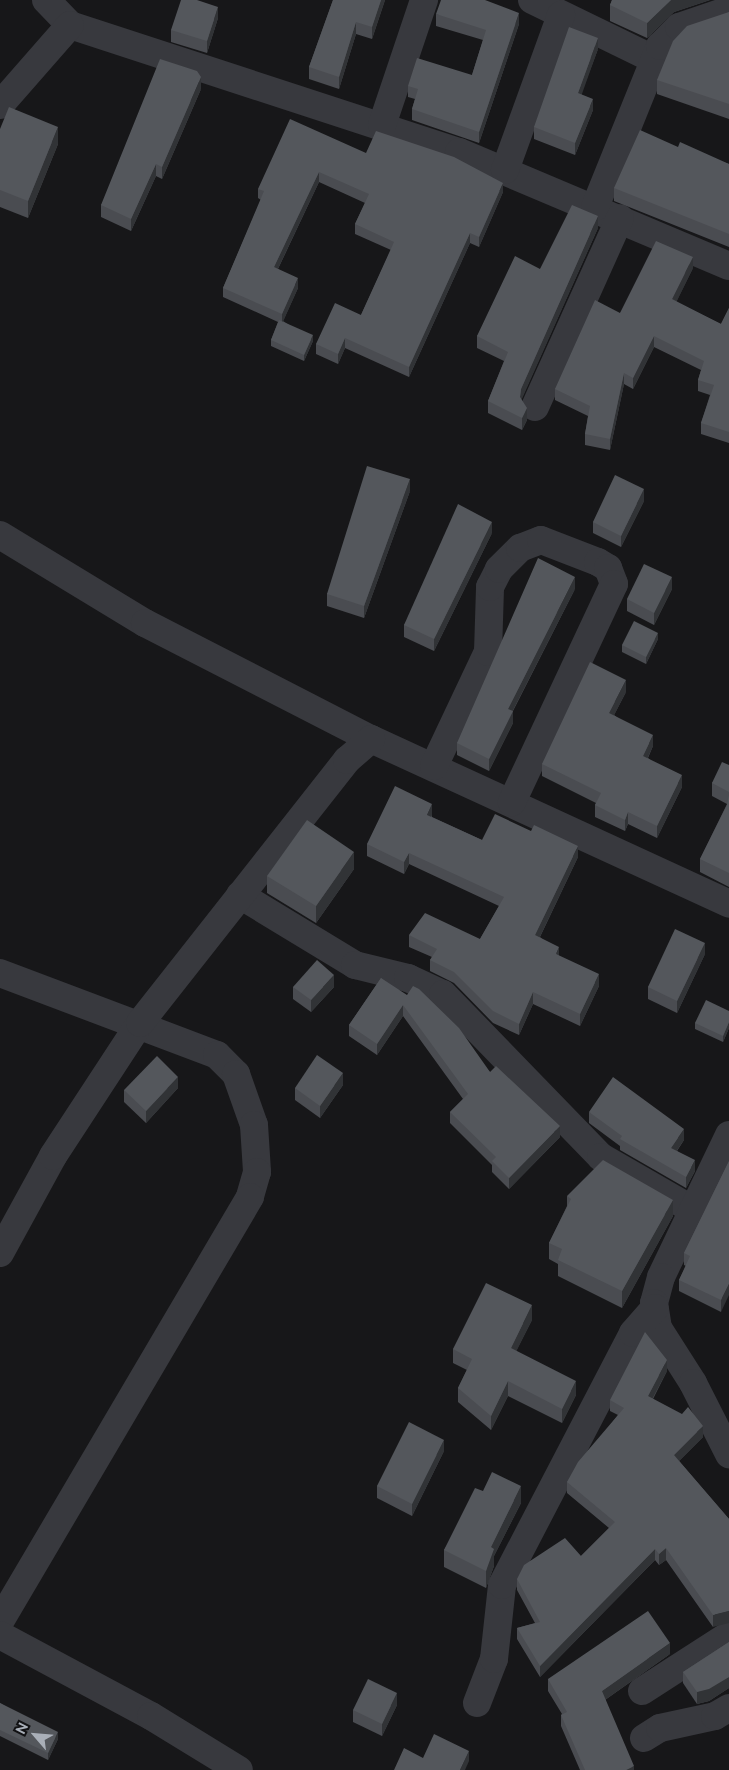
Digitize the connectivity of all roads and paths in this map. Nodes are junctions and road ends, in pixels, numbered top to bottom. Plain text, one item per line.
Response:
1 (46, 0) edge
2 (424, 0) edge
3 (532, 0) edge
4 (729, 10) edge
5 (561, 14) junction
6 (70, 25) junction
7 (653, 59) junction
8 (0, 105) edge
9 (382, 125) junction
10 (505, 170) junction
11 (595, 207) junction
12 (620, 218) junction
13 (729, 266) edge
14 (534, 407) dead end
15 (0, 535) edge
16 (371, 739) junction
17 (434, 766) junction
18 (512, 802) junction
19 (240, 895) junction
20 (729, 904) edge
21 (0, 974) edge
22 (140, 1023) junction
23 (729, 1135) edge
24 (693, 1210) junction
25 (0, 1253) edge
26 (655, 1308) junction
27 (729, 1454) edge
28 (0, 1621) edge
29 (0, 1635) edge
30 (729, 1635) edge
31 (642, 1691) dead end
32 (477, 1703) dead end
33 (729, 1708) edge
34 (644, 1738) dead end
35 (239, 1770) edge

1 - 6 street
2 - 9 street
3 - 5 street
4 - 7 street
5 - 7 street
5 - 10 street
6 - 8 street
6 - 9 street
7 - 11 street
9 - 10 street
10 - 11 street
11 - 12 street
12 - 13 street
12 - 14 street
15 - 16 street
16 - 17 street
16 - 19 street
17 - 18 street
17 - 18 street
18 - 20 street
19 - 22 street
19 - 24 street
21 - 22 street
22 - 25 street
22 - 28 street
23 - 24 street
24 - 26 street
26 - 27 street
26 - 32 street
29 - 35 street
30 - 31 street
33 - 34 street

